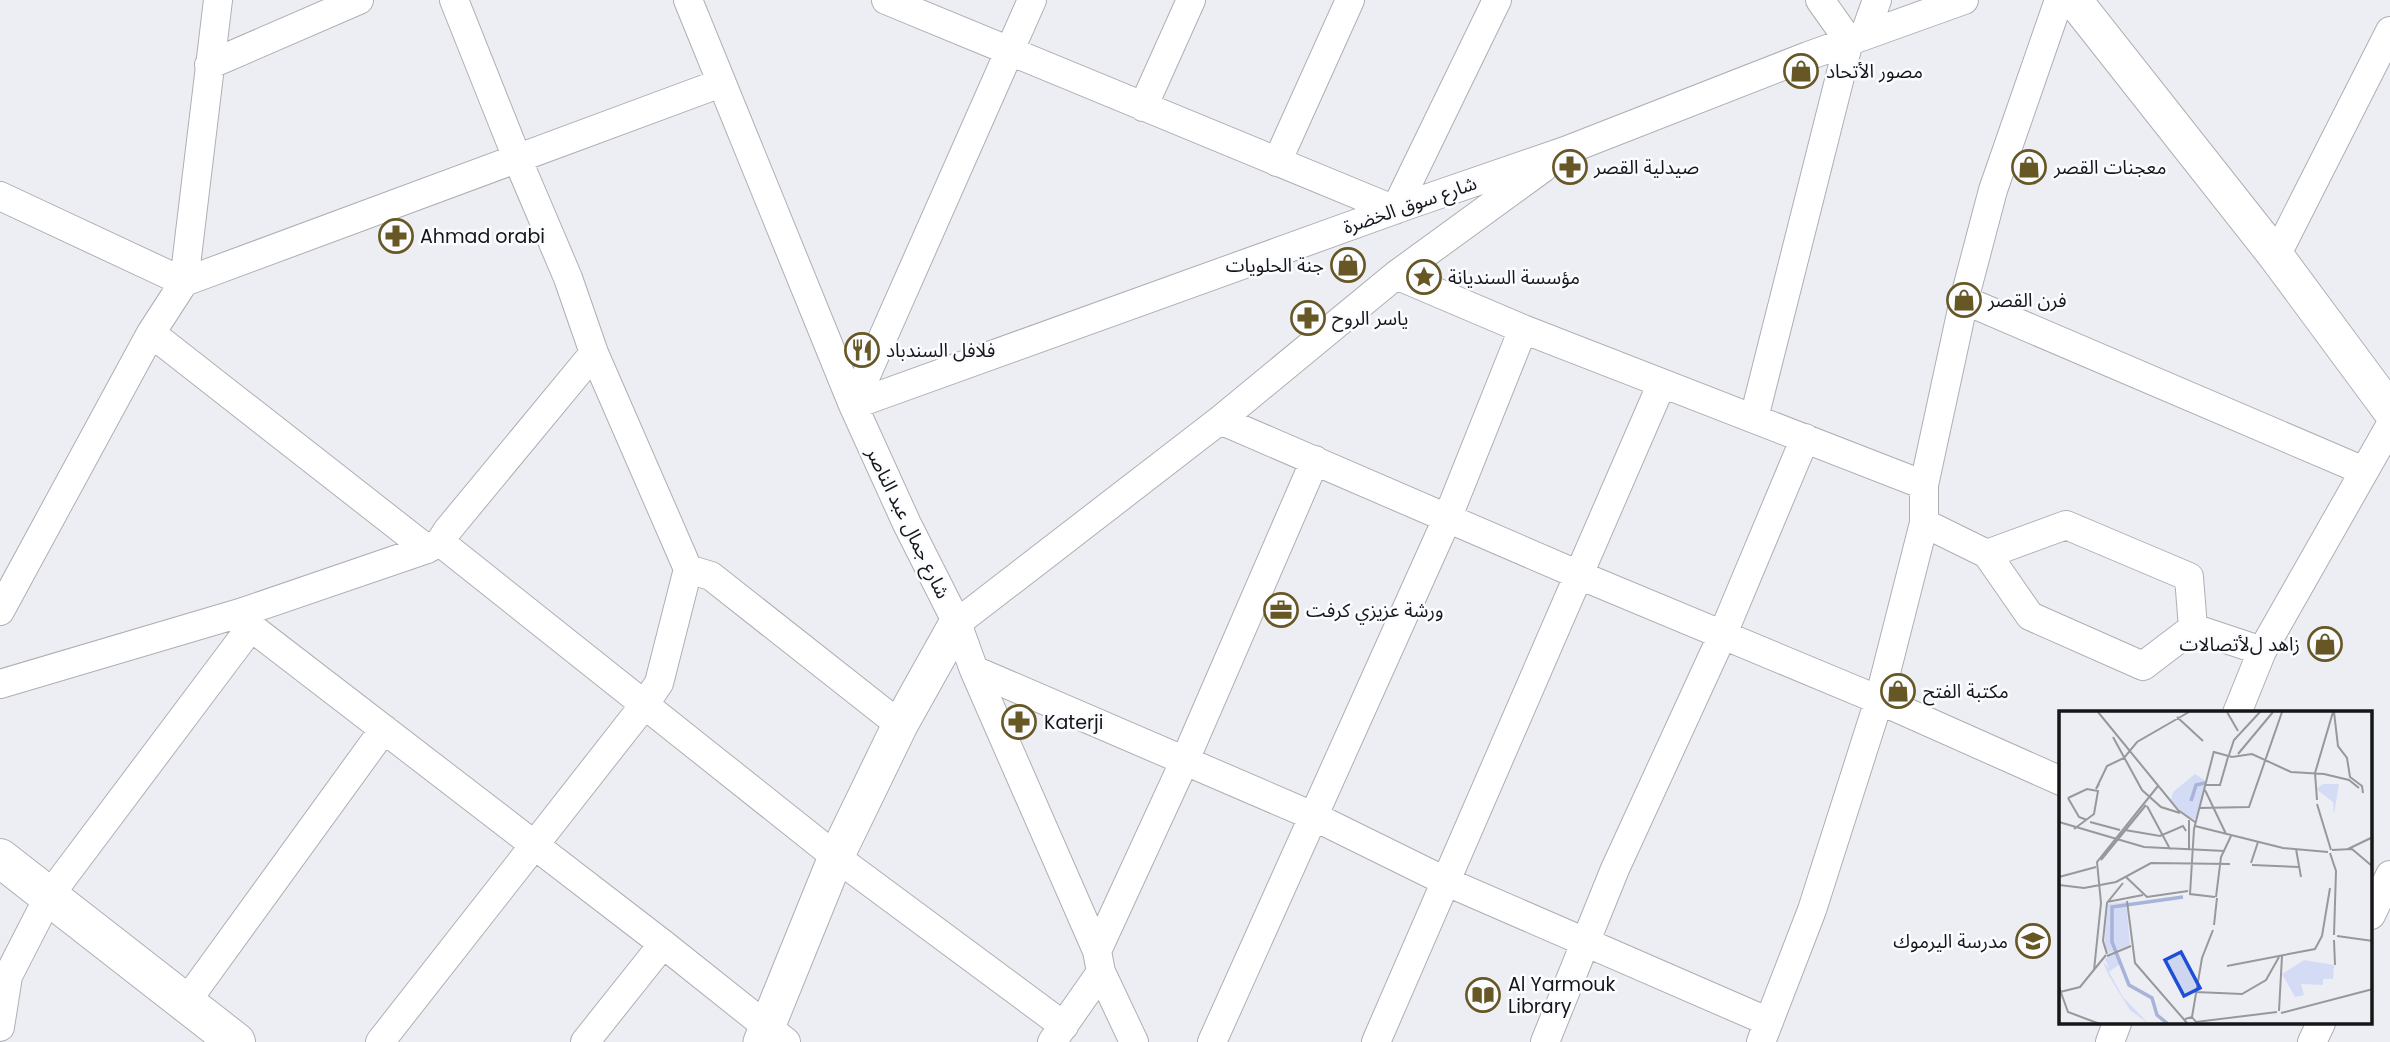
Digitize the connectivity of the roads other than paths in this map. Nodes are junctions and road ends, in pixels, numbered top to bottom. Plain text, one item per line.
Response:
1 (218, 0) edge
2 (359, 0) edge
3 (454, 0) edge
4 (688, 0) edge
5 (886, 0) edge
6 (1032, 0) edge
7 (1191, 0) edge
8 (1350, 0) edge
9 (1497, 0) edge
10 (1820, 0) edge
11 (1877, 0) edge
12 (1964, 0) edge
13 (2059, 0) edge
14 (2074, 0) edge
15 (2390, 31) edge
16 (1856, 38) junction
17 (1008, 51) junction
18 (209, 65) junction
19 (721, 83) junction
20 (1143, 107) junction
21 (1565, 151) junction
22 (517, 158) junction
23 (1277, 162) junction
24 (0, 196) edge
25 (1395, 210) junction
26 (2276, 256) junction
27 (1396, 275) junction
28 (184, 282) junction
29 (1964, 300) junction
30 (1523, 329) junction
31 (151, 332) junction
32 (594, 353) junction
33 (1662, 383) junction
34 (853, 405) junction
35 (2390, 411) edge
36 (1754, 418) junction
37 (1220, 420) junction
38 (2390, 425) edge
39 (1805, 438) junction
40 (1315, 460) junction
41 (2364, 471) junction
42 (1924, 485) junction
43 (1447, 519) junction
44 (1924, 523) junction
45 (434, 545) junction
46 (1987, 554) junction
47 (688, 569) junction
48 (1579, 575) junction
49 (0, 611) edge
50 (246, 620) junction
51 (957, 623) junction
52 (2193, 628) junction
53 (1721, 636) junction
54 (2262, 651) junction
55 (974, 670) junction
56 (0, 684) edge
57 (1879, 700) junction
58 (645, 704) junction
59 (2238, 711) edge
60 (900, 725) junction
61 (384, 729) junction
62 (1185, 761) junction
63 (2059, 779) edge
64 (1313, 816) junction
65 (533, 844) junction
66 (836, 857) junction
67 (0, 858) edge
68 (2390, 874) edge
69 (1447, 882) junction
70 (49, 896) junction
71 (2376, 911) edge
72 (1586, 942) junction
73 (663, 944) junction
74 (1099, 961) junction
75 (186, 1002) junction
76 (2117, 1024) edge
77 (2321, 1024) edge
78 (0, 1027) edge
79 (1765, 1032) edge
80 (1058, 1034) edge
81 (771, 1037) edge
82 (236, 1042) edge
83 (380, 1042) edge
84 (585, 1042) edge
85 (1134, 1042) edge
86 (1212, 1042) edge
87 (1376, 1042) edge
88 (1545, 1042) edge
89 (2110, 1042) edge
90 (2312, 1042) edge

1 - 18 street
2 - 18 street
3 - 22 street
4 - 19 street, شارع جمال عبد الناصر
5 - 17 street
6 - 17 street
7 - 20 street
8 - 23 street
9 - 25 street
10 - 16 street
11 - 16 street
12 - 16 street, شارع سوق الخضرة
13 - 29 street
14 - 26 street
15 - 26 street
16 - 21 street, شارع سوق الخضرة
16 - 36 street
17 - 20 street
17 - 34 street
18 - 28 street
19 - 22 street
19 - 34 street, شارع جمال عبد الناصر
20 - 23 street
21 - 25 street, شارع سوق الخضرة
21 - 27 street
22 - 28 street
22 - 32 street
23 - 25 street
24 - 28 street
25 - 34 street, شارع سوق الخضرة
26 - 35 street
27 - 30 street
27 - 37 street
28 - 31 street
29 - 41 street
29 - 42 street
30 - 33 street
30 - 43 street
31 - 45 street
31 - 49 street
32 - 45 street
32 - 47 street
33 - 36 street
33 - 48 street
34 - 51 street, شارع جمال عبد الناصر
36 - 39 street
37 - 40 street
37 - 51 street
38 - 41 street
39 - 42 street
39 - 53 street
40 - 43 street
40 - 62 street
41 - 54 street
42 - 44 street
43 - 48 street
43 - 64 street
44 - 46 street
44 - 57 street
45 - 50 street
45 - 58 street
46 - 52 street
46 - 52 street
47 - 58 street
47 - 60 street
48 - 53 street
48 - 69 street
50 - 56 street
50 - 61 street
50 - 70 street
51 - 55 street, شارع جمال عبد الناصر
51 - 60 street
52 - 54 street
53 - 57 street
53 - 72 street
54 - 59 street
55 - 62 street
55 - 74 street, شارع جمال عبد الناصر
57 - 63 street
57 - 79 street
58 - 65 street
58 - 66 street
60 - 66 street
61 - 65 street
61 - 75 street
62 - 64 street
62 - 74 street
64 - 69 street
64 - 86 street
65 - 73 street
65 - 83 street
66 - 80 street
66 - 81 street
67 - 70 main road
68 - 71 street
69 - 72 street
69 - 87 street
70 - 75 main road
70 - 78 street
72 - 79 street
72 - 88 street
73 - 81 street
73 - 84 street
74 - 80 street
74 - 85 street, شارع جمال عبد الناصر
75 - 82 main road
76 - 89 street
77 - 90 street

